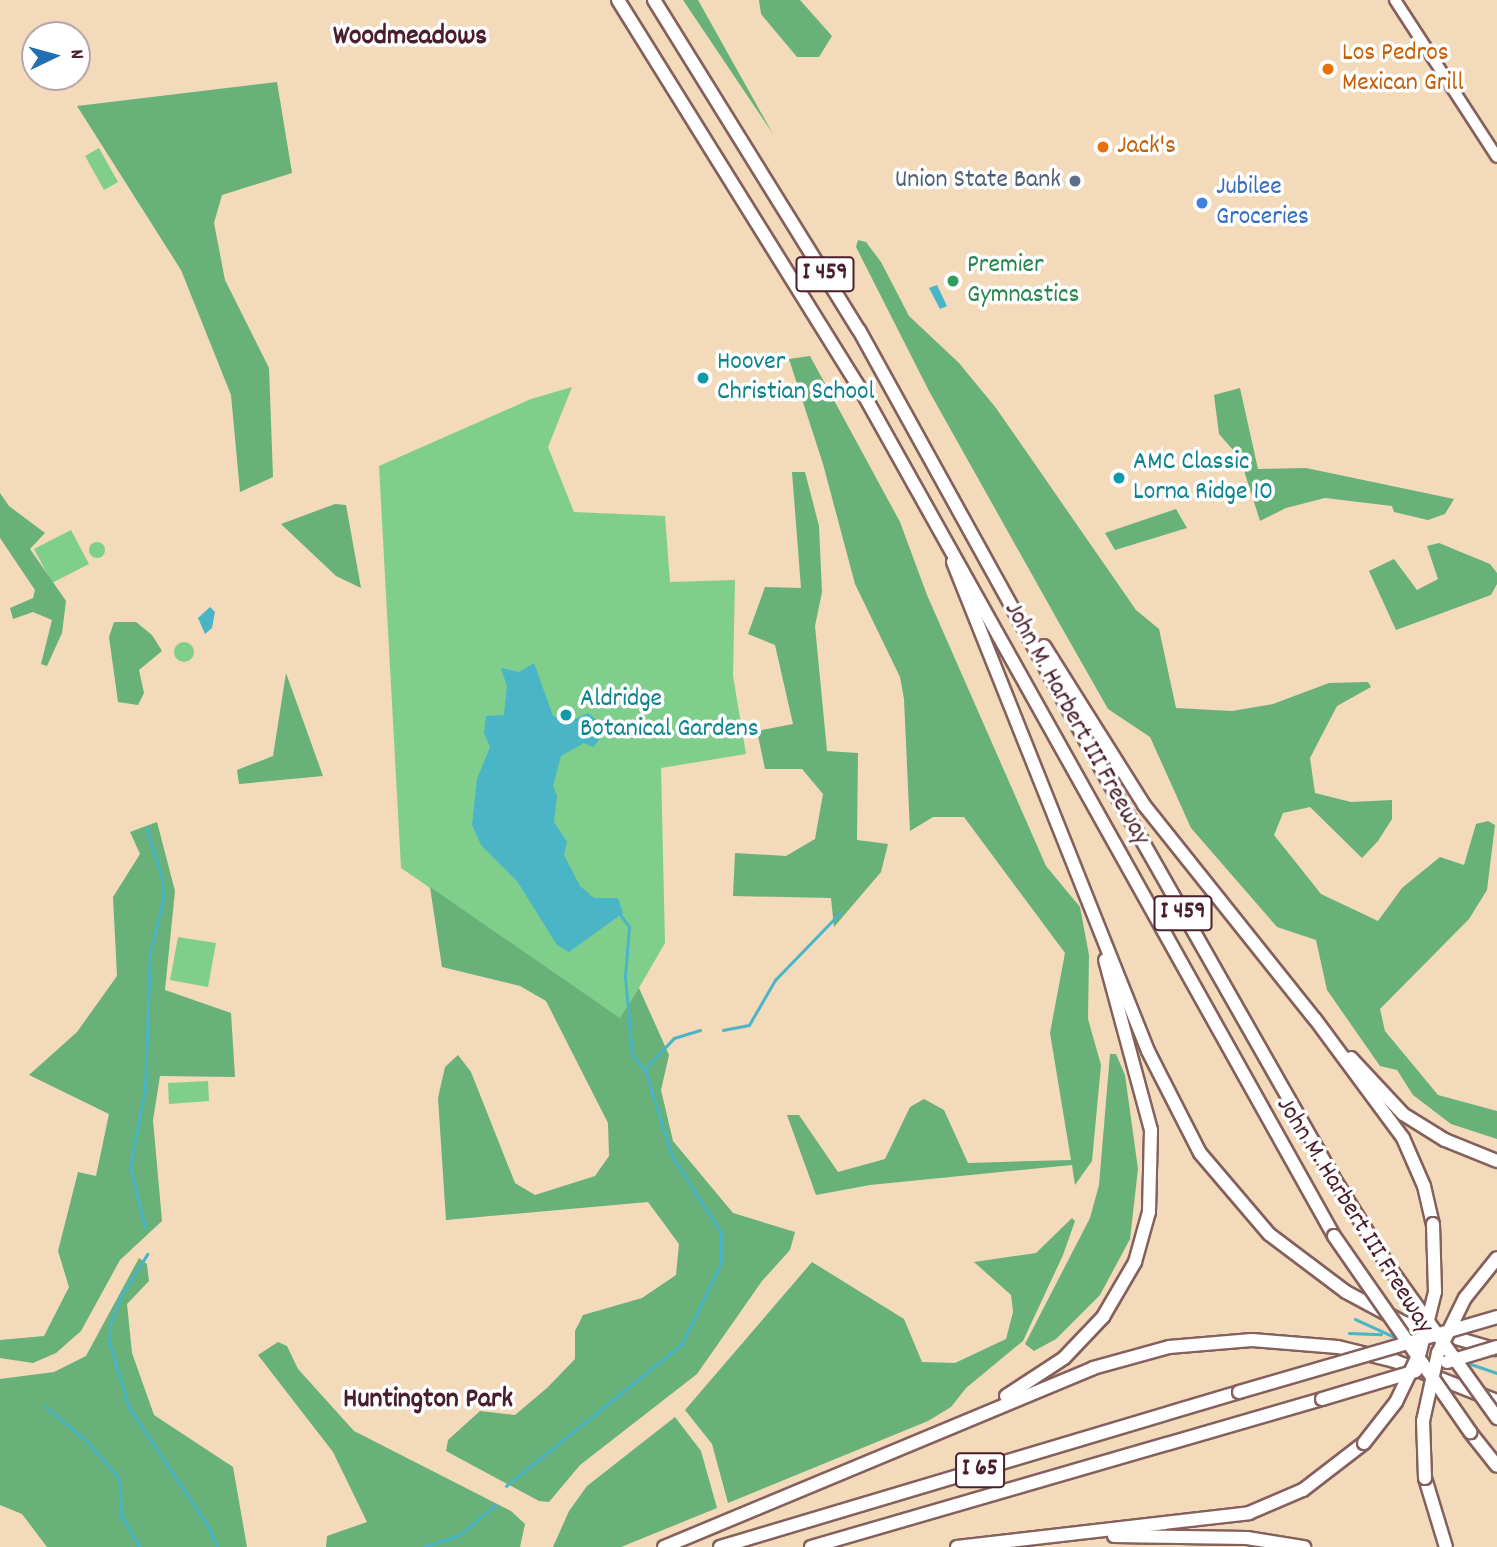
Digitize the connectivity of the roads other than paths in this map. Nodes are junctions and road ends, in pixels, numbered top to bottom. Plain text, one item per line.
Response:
1 (618, 0) edge
2 (654, 0) edge
3 (1395, 0) edge
4 (1497, 158) edge
5 (938, 523) junction
6 (985, 555) junction
7 (1086, 895) junction
8 (1315, 1019) junction
9 (1497, 1161) edge
10 (1497, 1258) edge
11 (1497, 1317) edge
12 (1497, 1348) edge
13 (1497, 1401) edge
14 (1497, 1418) edge
15 (954, 1424) junction
16 (1497, 1466) edge
17 (1082, 1534) junction
18 (664, 1547) edge
19 (720, 1547) edge
20 (811, 1547) edge
21 (957, 1547) edge
22 (1304, 1547) edge
23 (1447, 1547) edge

1 - 5 highway, John M. Harbert III Freeway / I 459
2 - 6 highway, John M. Harbert III Freeway / I 459
3 - 4 main road
5 - 7 highway
5 - 16 highway, John M. Harbert III Freeway / I 459, bridge
6 - 8 highway
6 - 14 highway, John M. Harbert III Freeway / I 459, bridge
7 - 12 highway
7 - 15 highway
8 - 9 highway
8 - 17 highway, bridge
10 - 23 highway, bridge
11 - 19 highway, I 65, bridge
12 - 20 highway, I 65, bridge
13 - 15 highway
15 - 18 highway
17 - 21 highway
17 - 22 highway

